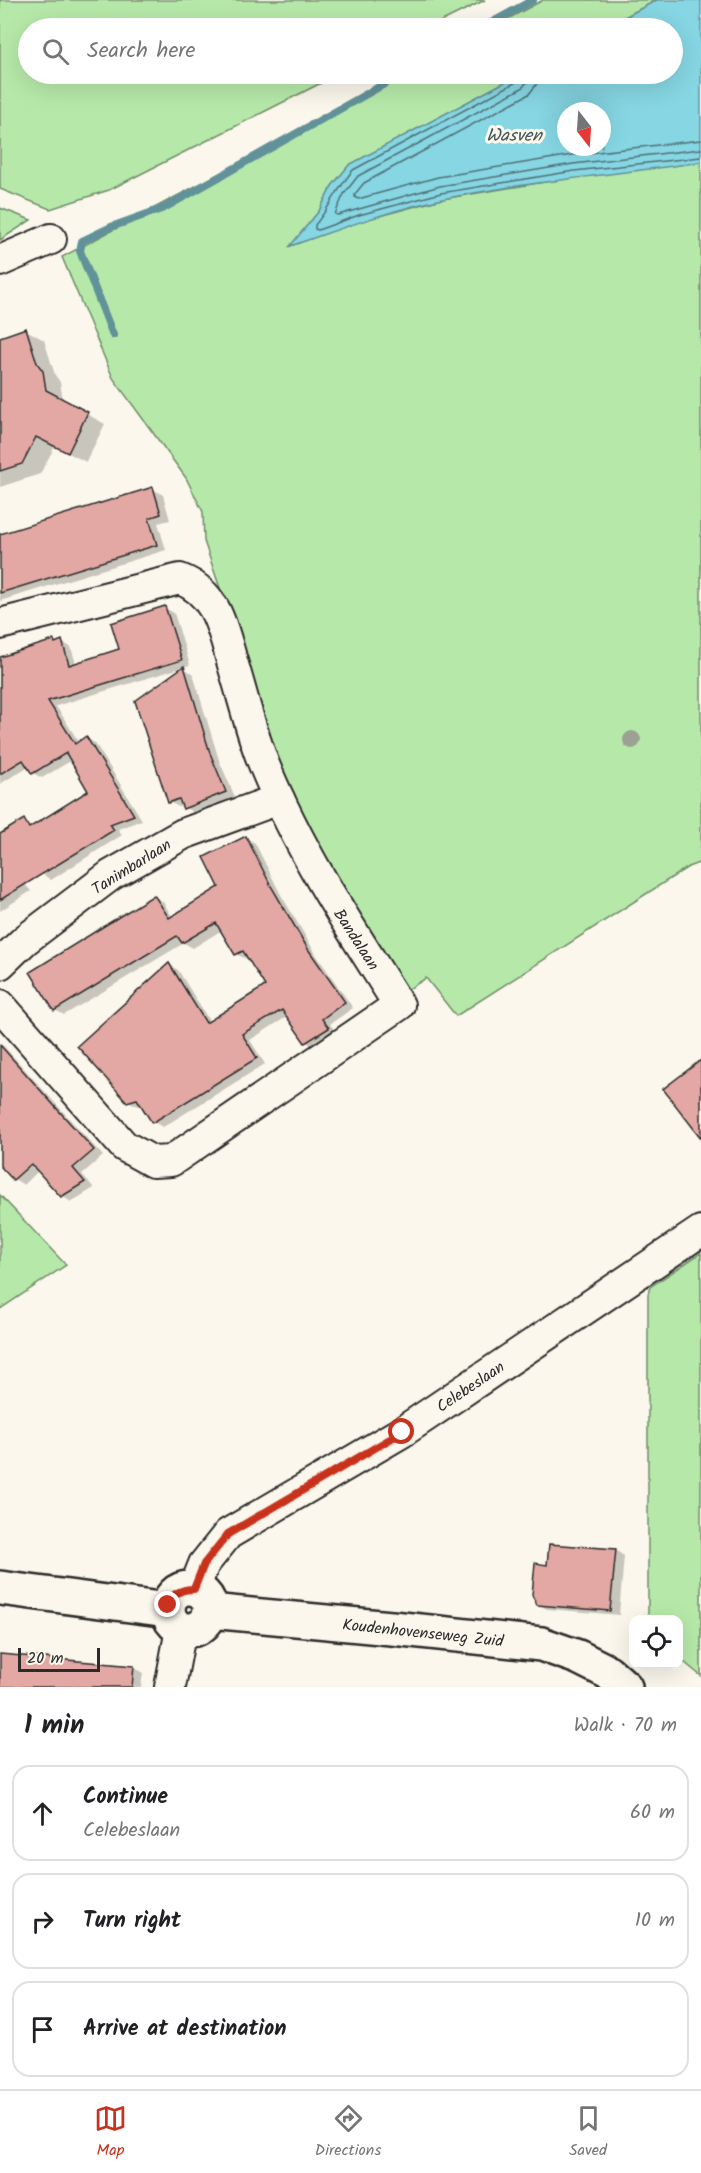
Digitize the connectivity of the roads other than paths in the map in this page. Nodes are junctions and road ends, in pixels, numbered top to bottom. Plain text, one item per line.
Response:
1 (51, 239) dead end
2 (0, 261) edge
3 (0, 624) edge
4 (279, 799) junction
5 (0, 964) edge
6 (0, 1005) edge
7 (701, 1231) edge
8 (0, 1588) edge
9 (202, 1600) junction
10 (174, 1619) junction
11 (170, 1687) edge
12 (625, 1687) edge

1 - 2 street
3 - 4 street, Bandalaan
4 - 5 street, Tanimbarlaan
4 - 6 street, Bandalaan
7 - 9 street, Celebeslaan
8 - 10 main road
9 - 10 main road
9 - 12 main road, Koudenhovenseweg Zuid
10 - 11 street

